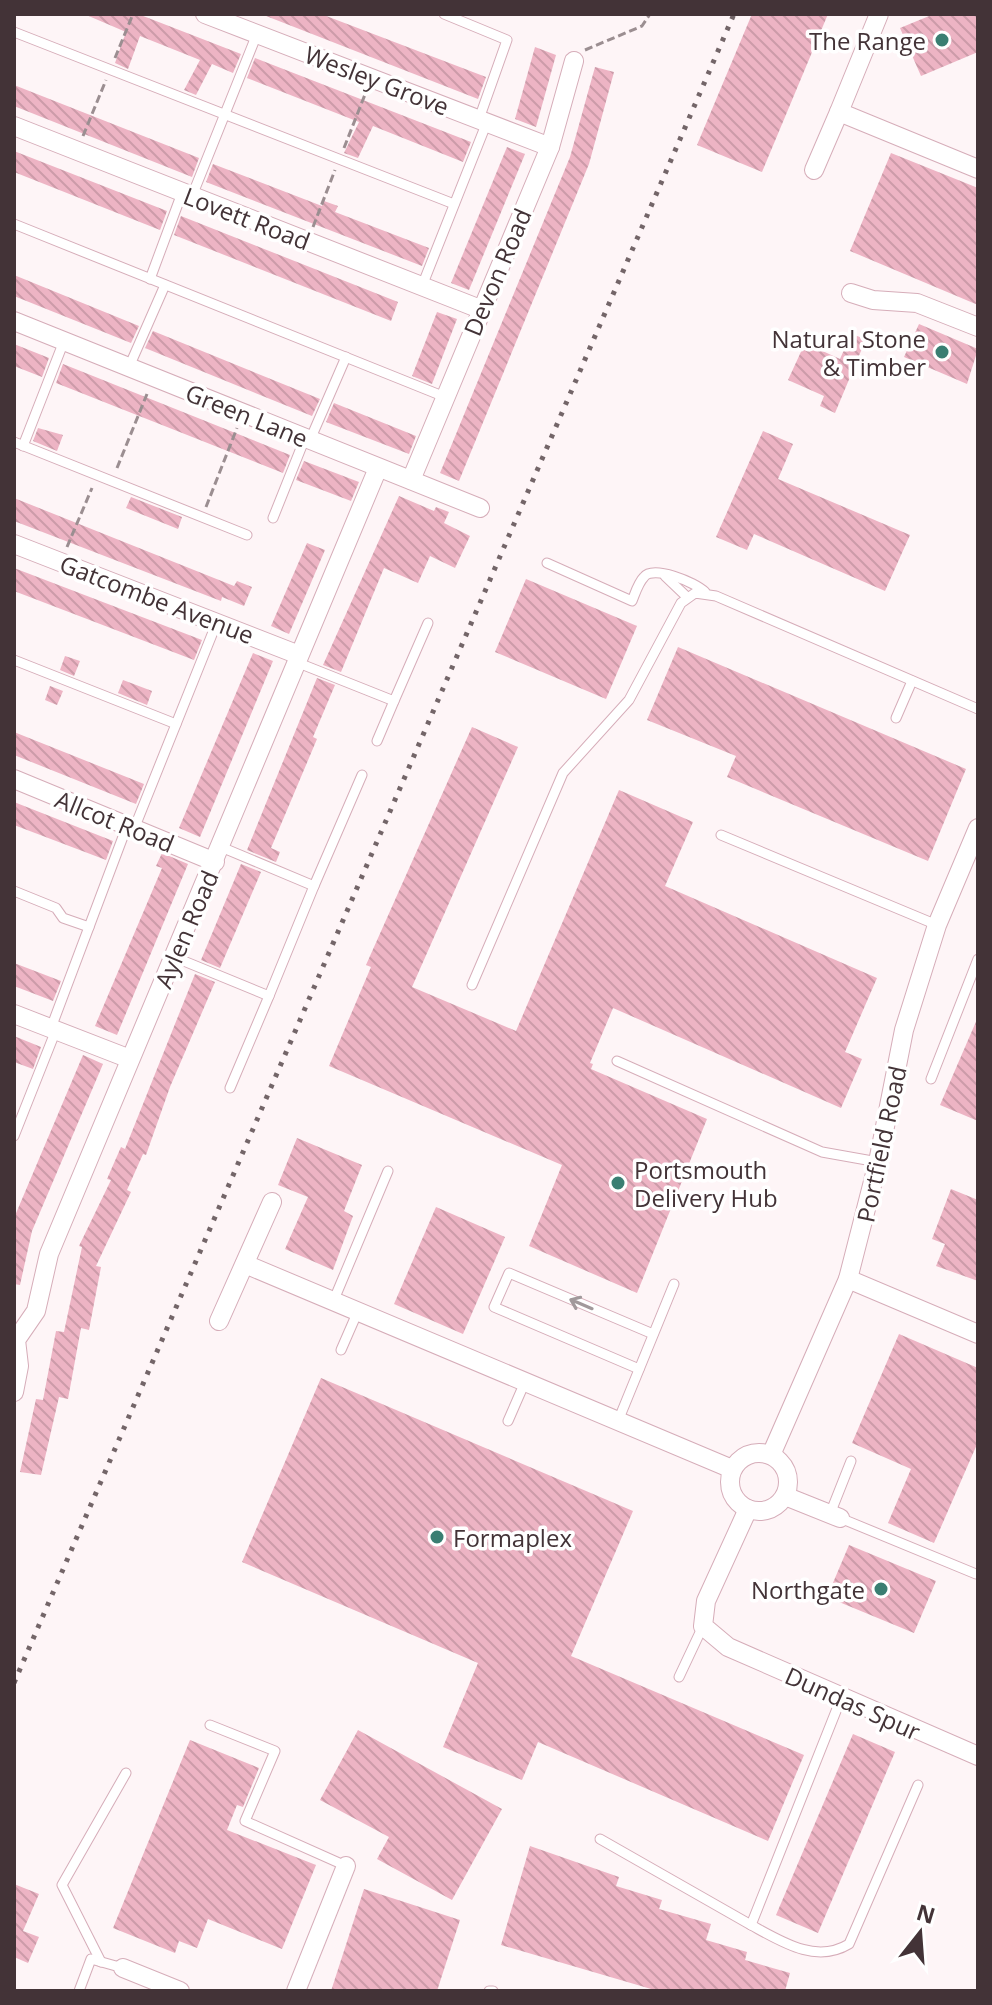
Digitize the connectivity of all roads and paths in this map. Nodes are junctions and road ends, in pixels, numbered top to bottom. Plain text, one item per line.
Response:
1 (133, 14) edge
2 (205, 14) edge
3 (444, 14) edge
4 (650, 14) edge
5 (879, 14) edge
6 (14, 32) edge
7 (257, 34) junction
8 (574, 61) joint
9 (110, 70) junction
10 (839, 112) junction
11 (226, 115) junction
12 (483, 121) junction
13 (14, 126) edge
14 (550, 147) junction
15 (77, 151) junction
16 (978, 169) edge
17 (814, 170) dead end
18 (187, 194) junction
19 (454, 204) junction
20 (14, 224) edge
21 (150, 279) junction
22 (165, 285) junction
23 (422, 286) junction
24 (851, 293) dead end
25 (480, 309) junction
26 (14, 321) edge
27 (978, 327) edge
28 (64, 341) junction
29 (346, 357) junction
30 (129, 367) junction
31 (154, 377) junction
32 (445, 397) junction
33 (243, 413) junction
34 (308, 439) junction
35 (18, 444) edge
36 (378, 468) junction
37 (97, 477) junction
38 (411, 480) junction
39 (111, 483) junction
40 (480, 508) dead end
41 (201, 518) junction
42 (273, 518) dead end
43 (247, 535) dead end
44 (14, 544) edge
45 (61, 562) junction
46 (547, 563) dead end
47 (665, 576) junction
48 (705, 592) junction
49 (687, 597) junction
50 (217, 622) junction
51 (428, 623) dead end
52 (298, 658) junction
53 (14, 660) edge
54 (912, 681) junction
55 (394, 701) junction
56 (978, 709) edge
57 (896, 718) dead end
58 (176, 724) junction
59 (377, 741) dead end
60 (362, 775) dead end
61 (14, 779) edge
62 (130, 827) junction
63 (978, 828) edge
64 (721, 835) dead end
65 (973, 854) edge
66 (218, 855) junction
67 (314, 886) junction
68 (14, 891) edge
69 (937, 925) junction
70 (89, 927) junction
71 (174, 957) junction
72 (978, 959) edge
73 (472, 985) dead end
74 (269, 996) junction
75 (14, 1014) edge
76 (53, 1029) junction
77 (130, 1059) junction
78 (617, 1061) dead end
79 (931, 1079) dead end
80 (230, 1088) dead end
81 (14, 1136) edge
82 (878, 1162) junction
83 (388, 1171) dead end
84 (272, 1202) dead end
85 (245, 1264) junction
86 (848, 1279) junction
87 (674, 1284) dead end
88 (333, 1302) junction
89 (358, 1311) junction
90 (219, 1321) dead end
91 (653, 1334) junction
92 (978, 1334) edge
93 (15, 1340) edge
94 (341, 1350) dead end
95 (639, 1369) junction
96 (525, 1382) junction
97 (14, 1392) edge
98 (508, 1421) dead end
99 (618, 1421) junction
100 (771, 1455) junction
101 (851, 1461) dead end
102 (732, 1469) junction
103 (785, 1496) junction
104 (748, 1509) junction
105 (835, 1516) junction
106 (976, 1574) dead end
107 (703, 1626) junction
108 (679, 1677) dead end
109 (842, 1696) junction
110 (210, 1725) dead end
111 (978, 1756) edge
112 (126, 1773) dead end
113 (918, 1785) dead end
114 (600, 1839) dead end
115 (346, 1866) joint
116 (751, 1925) junction
117 (101, 1962) junction
118 (123, 1968) joint
119 (79, 1991) edge
120 (180, 1991) edge
121 (296, 1991) edge

1 - 9 path
2 - 7 street, Wesley Grove
3 - 12 lane
4 - 8 path
5 - 10 street
6 - 9 lane
7 - 11 lane
7 - 12 street, Wesley Grove
8 - 14 street, Devon Road
9 - 11 lane
9 - 15 path
10 - 16 street
10 - 17 street
11 - 18 lane
11 - 19 lane
12 - 14 street, Wesley Grove
12 - 19 lane
13 - 15 street, Lovett Road
14 - 25 street, Devon Road
15 - 18 street, Lovett Road
18 - 21 lane
18 - 23 street, Lovett Road
19 - 23 lane
20 - 21 lane
21 - 22 lane
22 - 29 lane
22 - 30 lane
23 - 25 street, Lovett Road
24 - 27 street
25 - 32 street, Devon Road
26 - 28 street, Green Lane
28 - 30 street, Green Lane
28 - 35 lane
29 - 32 lane
29 - 34 lane
30 - 31 street, Green Lane
31 - 33 street, Green Lane
31 - 39 path
32 - 38 street, Devon Road
33 - 34 street, Green Lane
33 - 41 path
34 - 36 street, Green Lane
34 - 42 lane
35 - 37 lane
36 - 38 street, Green Lane
36 - 52 street, Aylen Road
37 - 39 lane
37 - 45 path
38 - 40 street, Green Lane
39 - 41 lane
41 - 43 lane
44 - 45 street, Gatcombe Avenue
45 - 50 street, Gatcombe Avenue
46 - 47 lane
47 - 48 lane
47 - 49 lane
48 - 49 lane
48 - 54 lane
49 - 73 lane
50 - 52 street, Gatcombe Avenue
50 - 58 lane
51 - 55 lane
52 - 55 lane
52 - 66 street, Aylen Road
53 - 58 lane
54 - 56 lane
54 - 57 lane
55 - 59 lane
58 - 62 lane
60 - 67 lane
61 - 62 street, Allcot Road
62 - 66 street, Allcot Road
62 - 70 lane
63 - 65 street, Portfield Road
64 - 69 lane
65 - 69 street, Portfield Road
66 - 67 lane
66 - 71 street, Aylen Road
67 - 74 lane
68 - 70 lane
69 - 82 street, Portfield Road
70 - 76 lane
71 - 74 lane
71 - 77 street, Aylen Road
72 - 79 lane
74 - 80 lane
75 - 76 street
76 - 77 street
76 - 81 lane
77 - 93 street, Aylen Road
78 - 82 lane
82 - 86 street, Portfield Road
83 - 88 lane
84 - 85 street
85 - 88 street
85 - 90 street
86 - 92 street
86 - 100 street, Portfield Road
87 - 91 lane
88 - 89 street
89 - 94 lane
89 - 96 street
91 - 95 lane
91 -> 95 lane
93 - 97 street, Aylen Road
95 - 99 lane
96 - 98 lane
96 - 99 street
99 - 102 street
100 - 102 street
100 - 103 street
101 - 105 lane
102 - 104 street
103 - 104 street
103 - 105 street
104 - 107 street
105 - 106 lane
107 - 108 lane
107 - 109 street, Dundas Spur
109 - 111 street, Dundas Spur
109 - 116 lane
110 - 115 lane
112 - 117 lane
113 - 116 lane
114 - 116 lane
115 - 121 street
117 - 118 lane
117 - 119 lane
118 - 120 street

